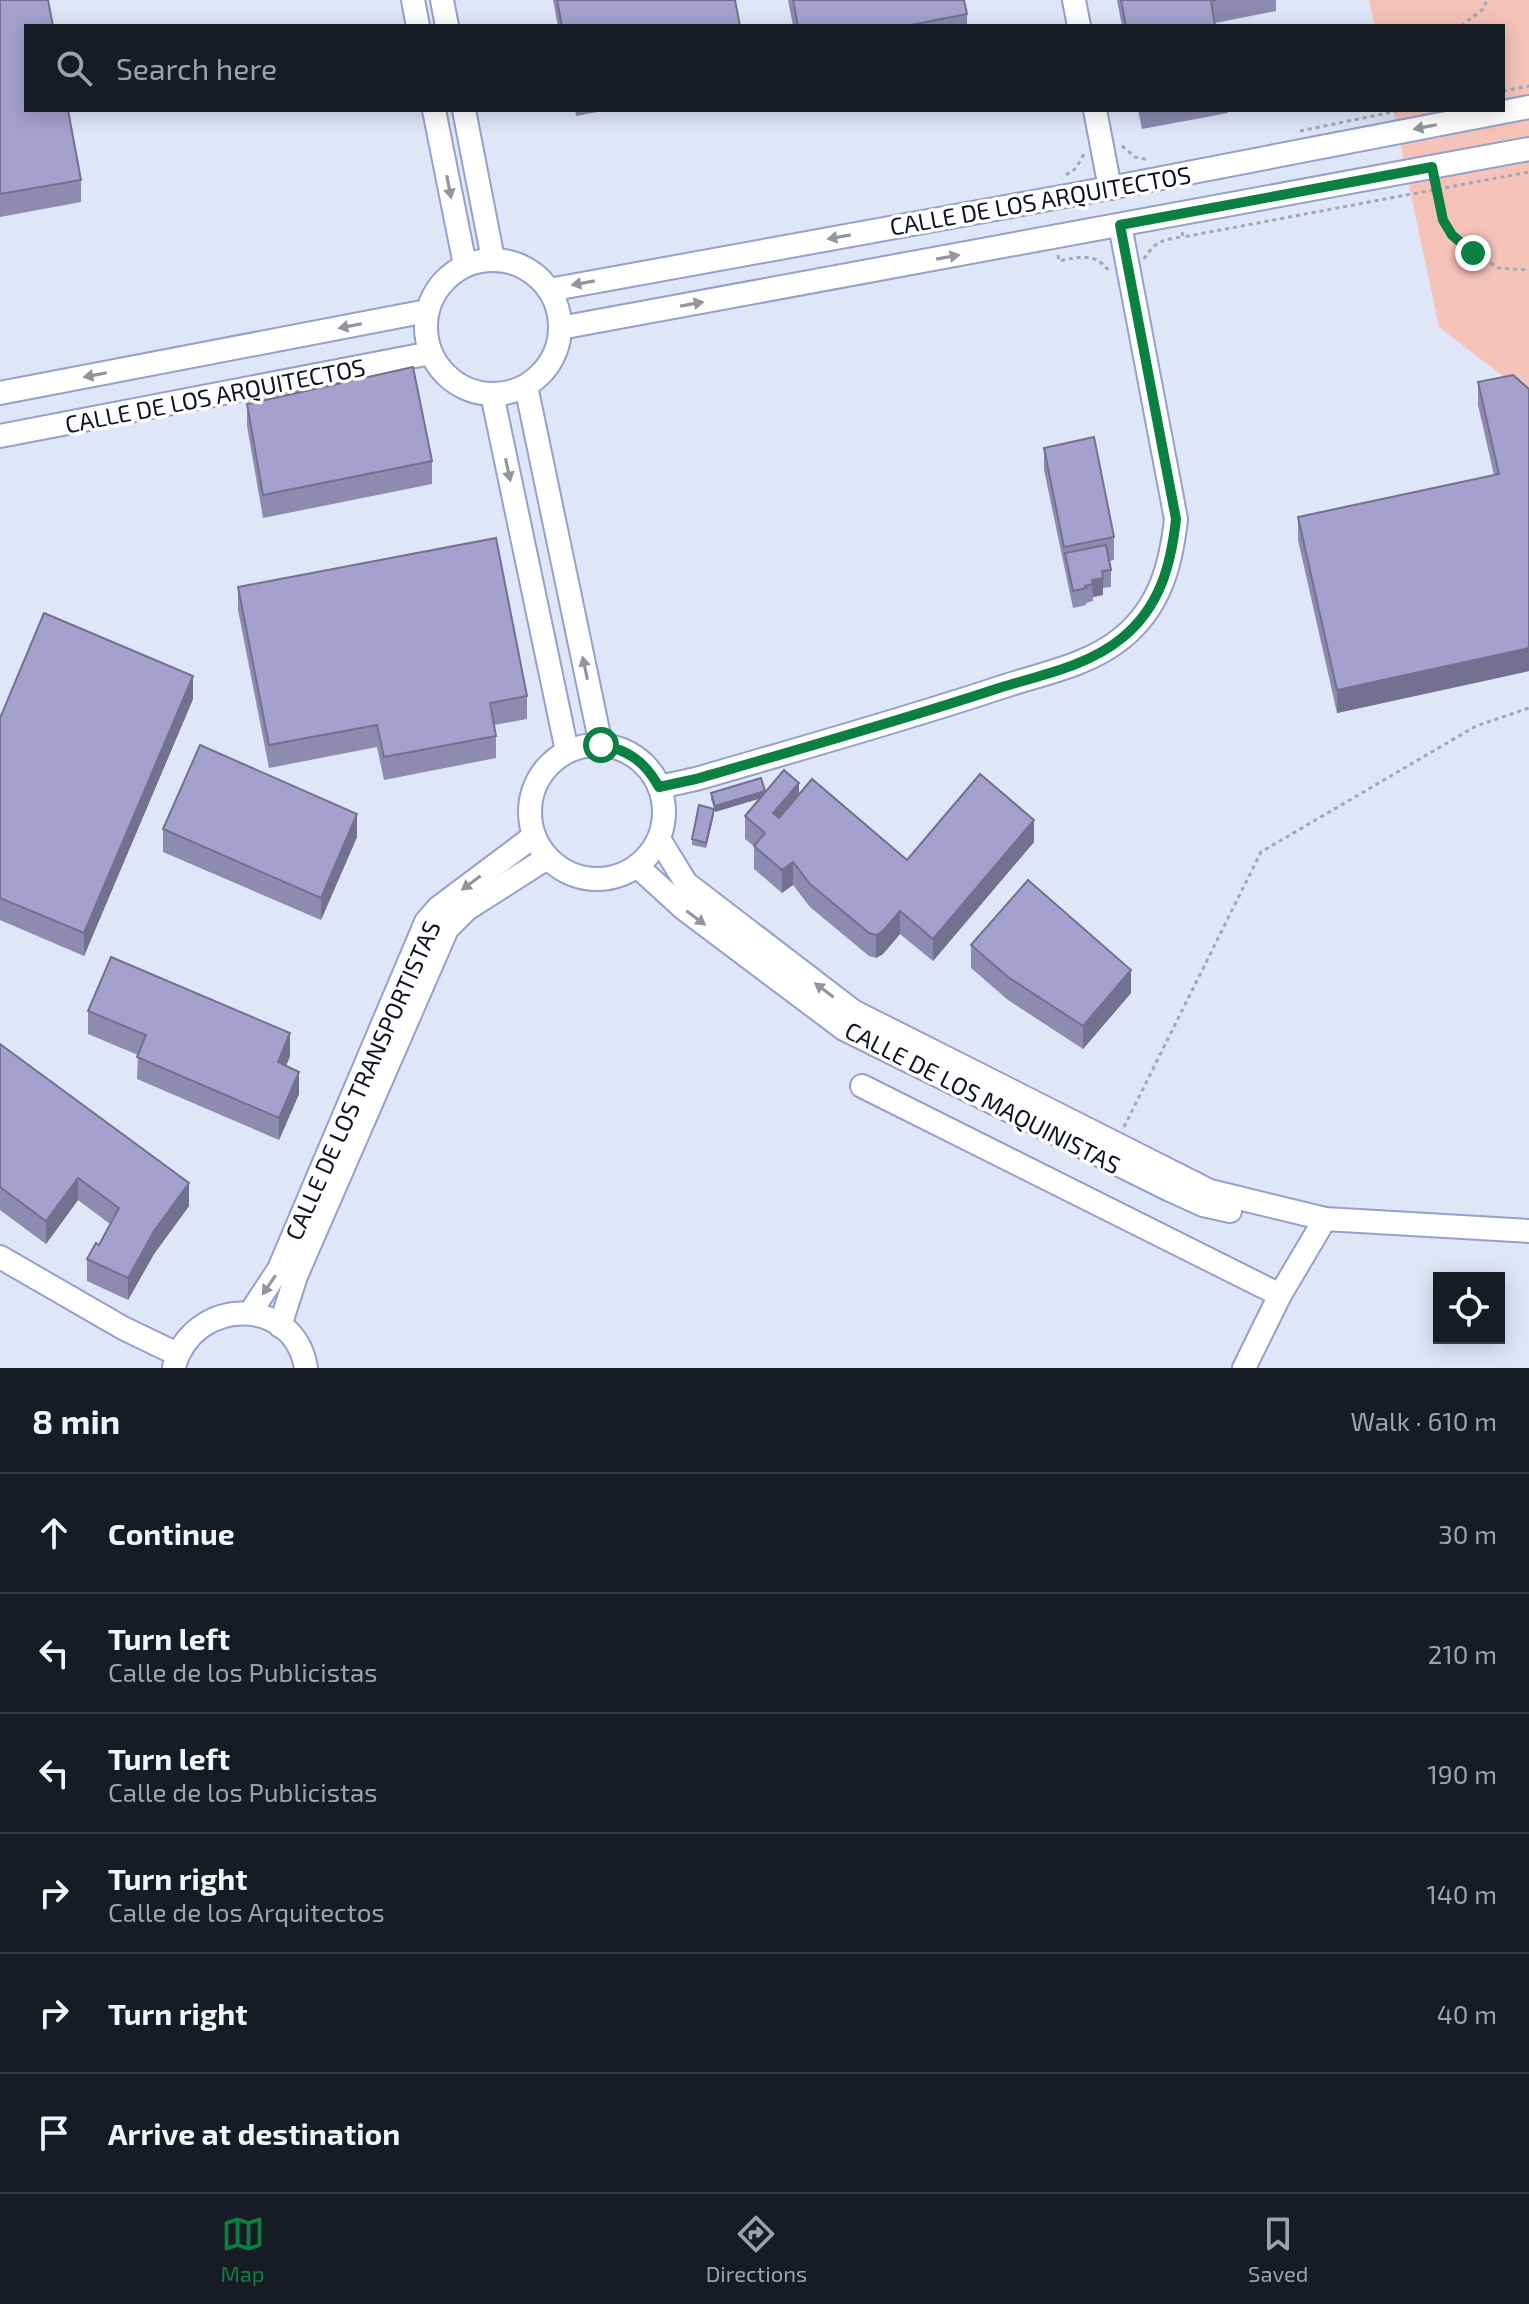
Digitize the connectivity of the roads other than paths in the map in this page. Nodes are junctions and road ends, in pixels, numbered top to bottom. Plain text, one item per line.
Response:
1 (413, 0) edge
2 (442, 0) edge
3 (1074, 0) edge
4 (418, 24) edge
5 (447, 24) edge
6 (1079, 24) edge
7 (1529, 107) edge
8 (434, 112) edge
9 (464, 112) edge
10 (1095, 112) edge
11 (1503, 112) edge
12 (1505, 112) edge
13 (1529, 149) edge
14 (1110, 188) junction
15 (1120, 225) junction
16 (493, 259) junction
17 (465, 265) junction
18 (549, 290) junction
19 (427, 311) junction
20 (560, 328) junction
21 (431, 353) junction
22 (526, 386) junction
23 (0, 393) edge
24 (492, 394) junction
25 (0, 436) edge
26 (601, 745) junction
27 (567, 751) junction
28 (659, 787) junction
29 (534, 836) junction
30 (659, 839) junction
31 (547, 858) junction
32 (637, 866) junction
33 (862, 1086) dead end
34 (1325, 1219) junction
35 (1529, 1231) edge
36 (0, 1257) edge
37 (1280, 1295) junction
38 (250, 1313) junction
39 (280, 1326) junction
40 (175, 1361) edge
41 (306, 1368) edge
42 (1244, 1368) edge

1 - 4 street
2 - 5 street
3 - 6 street
7 -> 12 street, CALLE DE LOS ARQUITECTOS
8 -> 17 street
9 - 16 street
10 - 14 street
11 -> 14 street, CALLE DE LOS ARQUITECTOS
13 - 15 street, CALLE DE LOS ARQUITECTOS
14 -> 18 street, CALLE DE LOS ARQUITECTOS
20 -> 15 street, CALLE DE LOS ARQUITECTOS
15 - 28 street
16 - 17 street
16 - 18 street
17 - 19 street
18 - 20 street
19 - 21 street
19 -> 23 street, CALLE DE LOS ARQUITECTOS
20 - 22 street
21 - 24 street
21 - 25 street, CALLE DE LOS ARQUITECTOS
22 - 24 street
26 -> 22 street
24 -> 27 street
26 - 27 street
26 - 28 street
27 - 29 street
28 - 30 street
29 - 31 street
29 -> 38 street, CALLE DE LOS TRANSPORTISTAS
30 - 32 street
34 -> 30 street, CALLE DE LOS MAQUINISTAS
31 - 32 street
31 - 39 street, CALLE DE LOS TRANSPORTISTAS
32 -> 34 street, CALLE DE LOS MAQUINISTAS
33 - 37 street
34 - 35 street, CALLE DE LOS MAQUINISTAS
34 - 37 street
36 - 40 street
37 - 42 street
38 - 39 street
38 - 40 street
39 - 41 street

